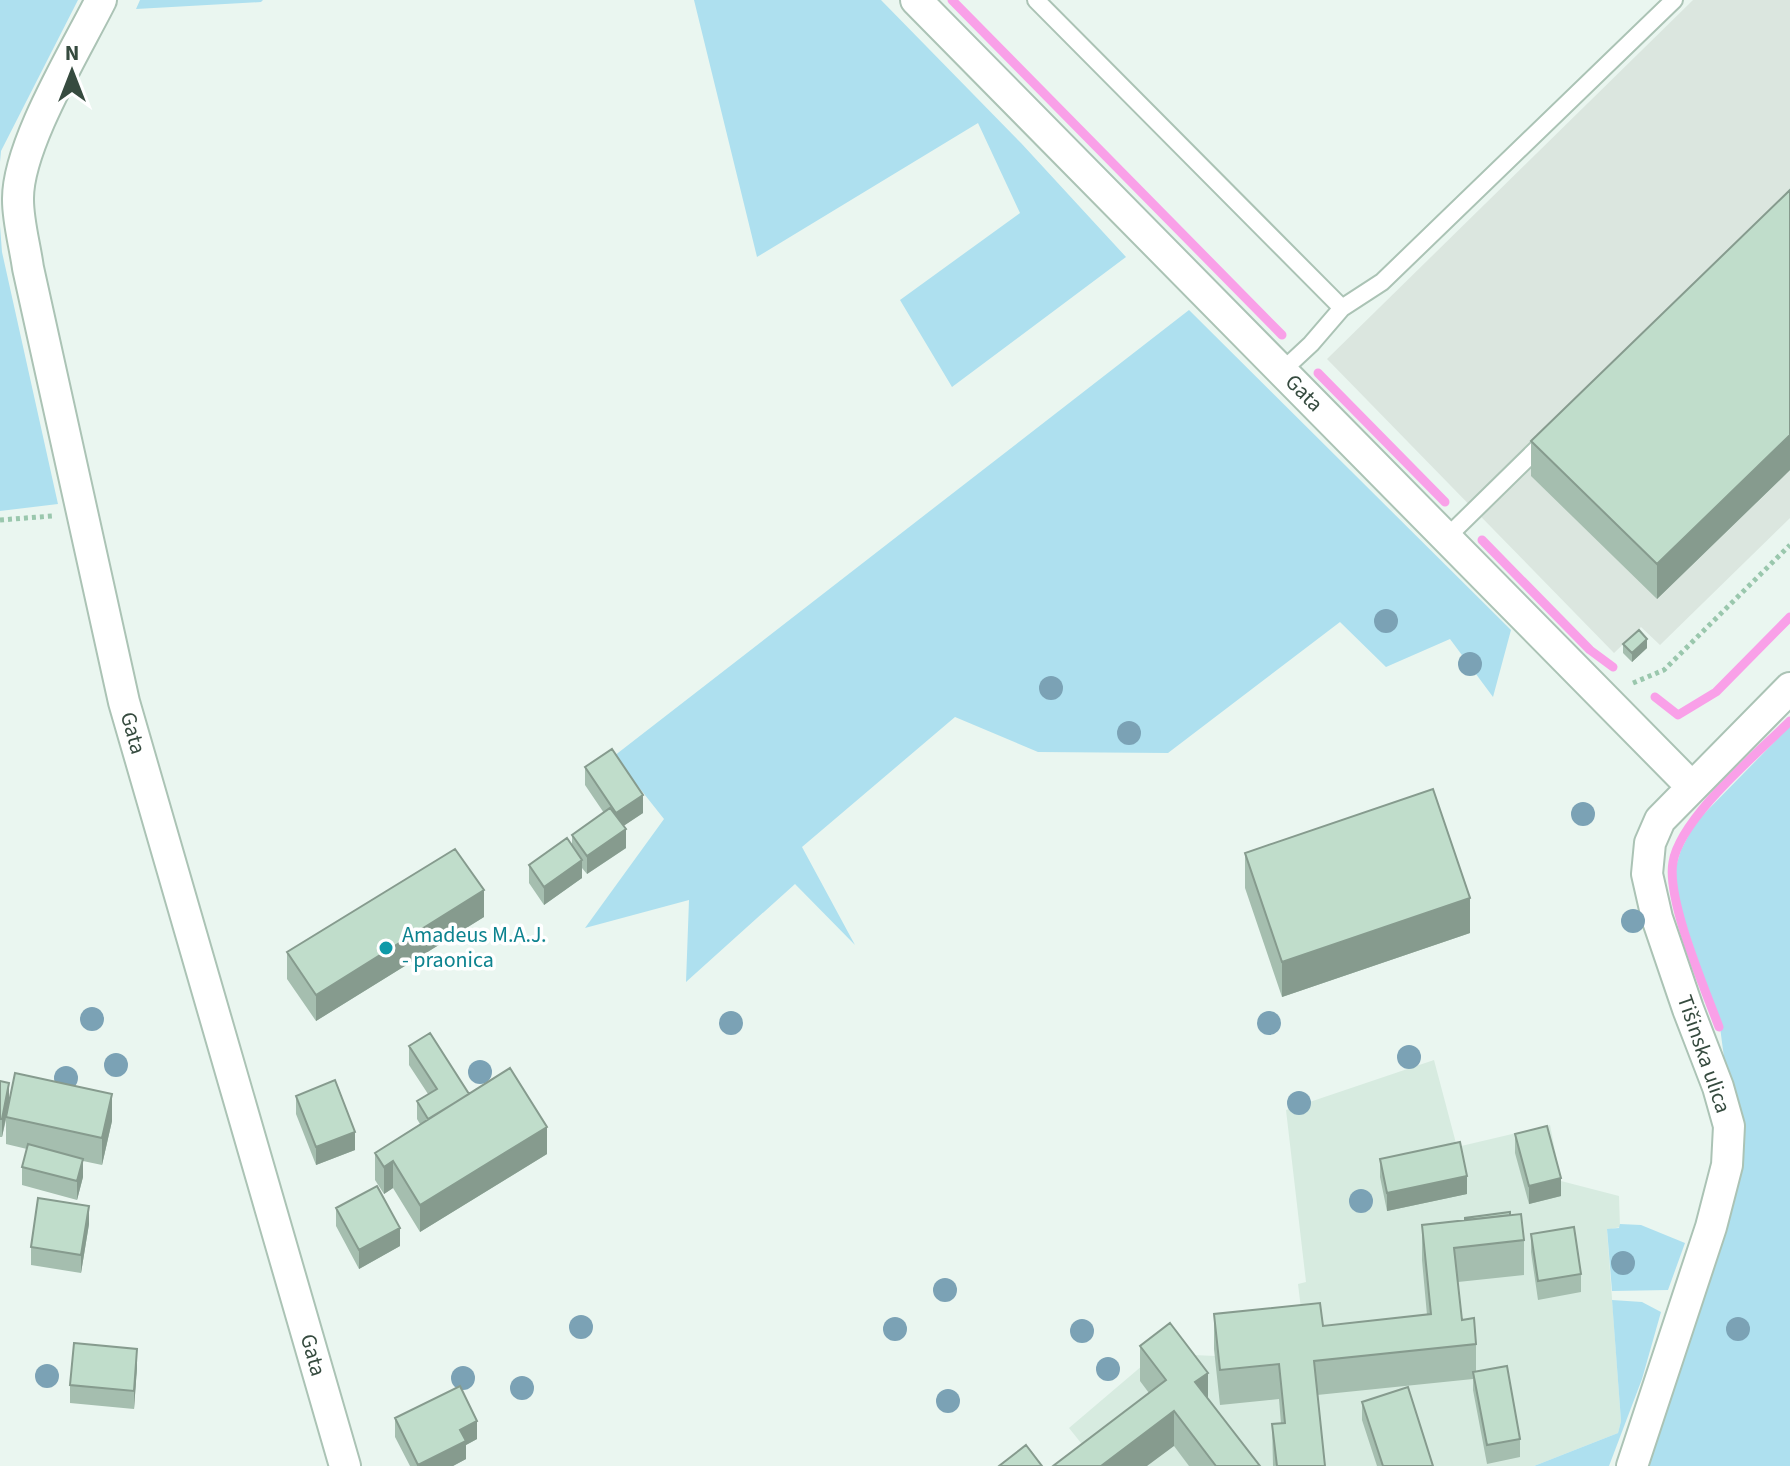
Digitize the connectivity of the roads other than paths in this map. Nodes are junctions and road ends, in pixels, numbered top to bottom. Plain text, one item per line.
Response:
1 (101, 0) edge
2 (916, 0) edge
3 (1036, 0) edge
4 (1674, 0) edge
5 (1342, 308) junction
6 (1282, 371) junction
7 (1557, 429) edge
8 (1446, 538) junction
9 (1790, 688) edge
10 (1691, 786) junction
11 (345, 1466) edge
12 (1632, 1466) edge

1 - 11 street, Gata
2 - 6 street, Gata
3 - 5 lane
4 - 5 lane
5 - 6 lane
6 - 8 street, Gata
7 - 8 lane
8 - 10 street, Gata
9 - 10 street, Tišinska ulica
10 - 12 street, Tišinska ulica

